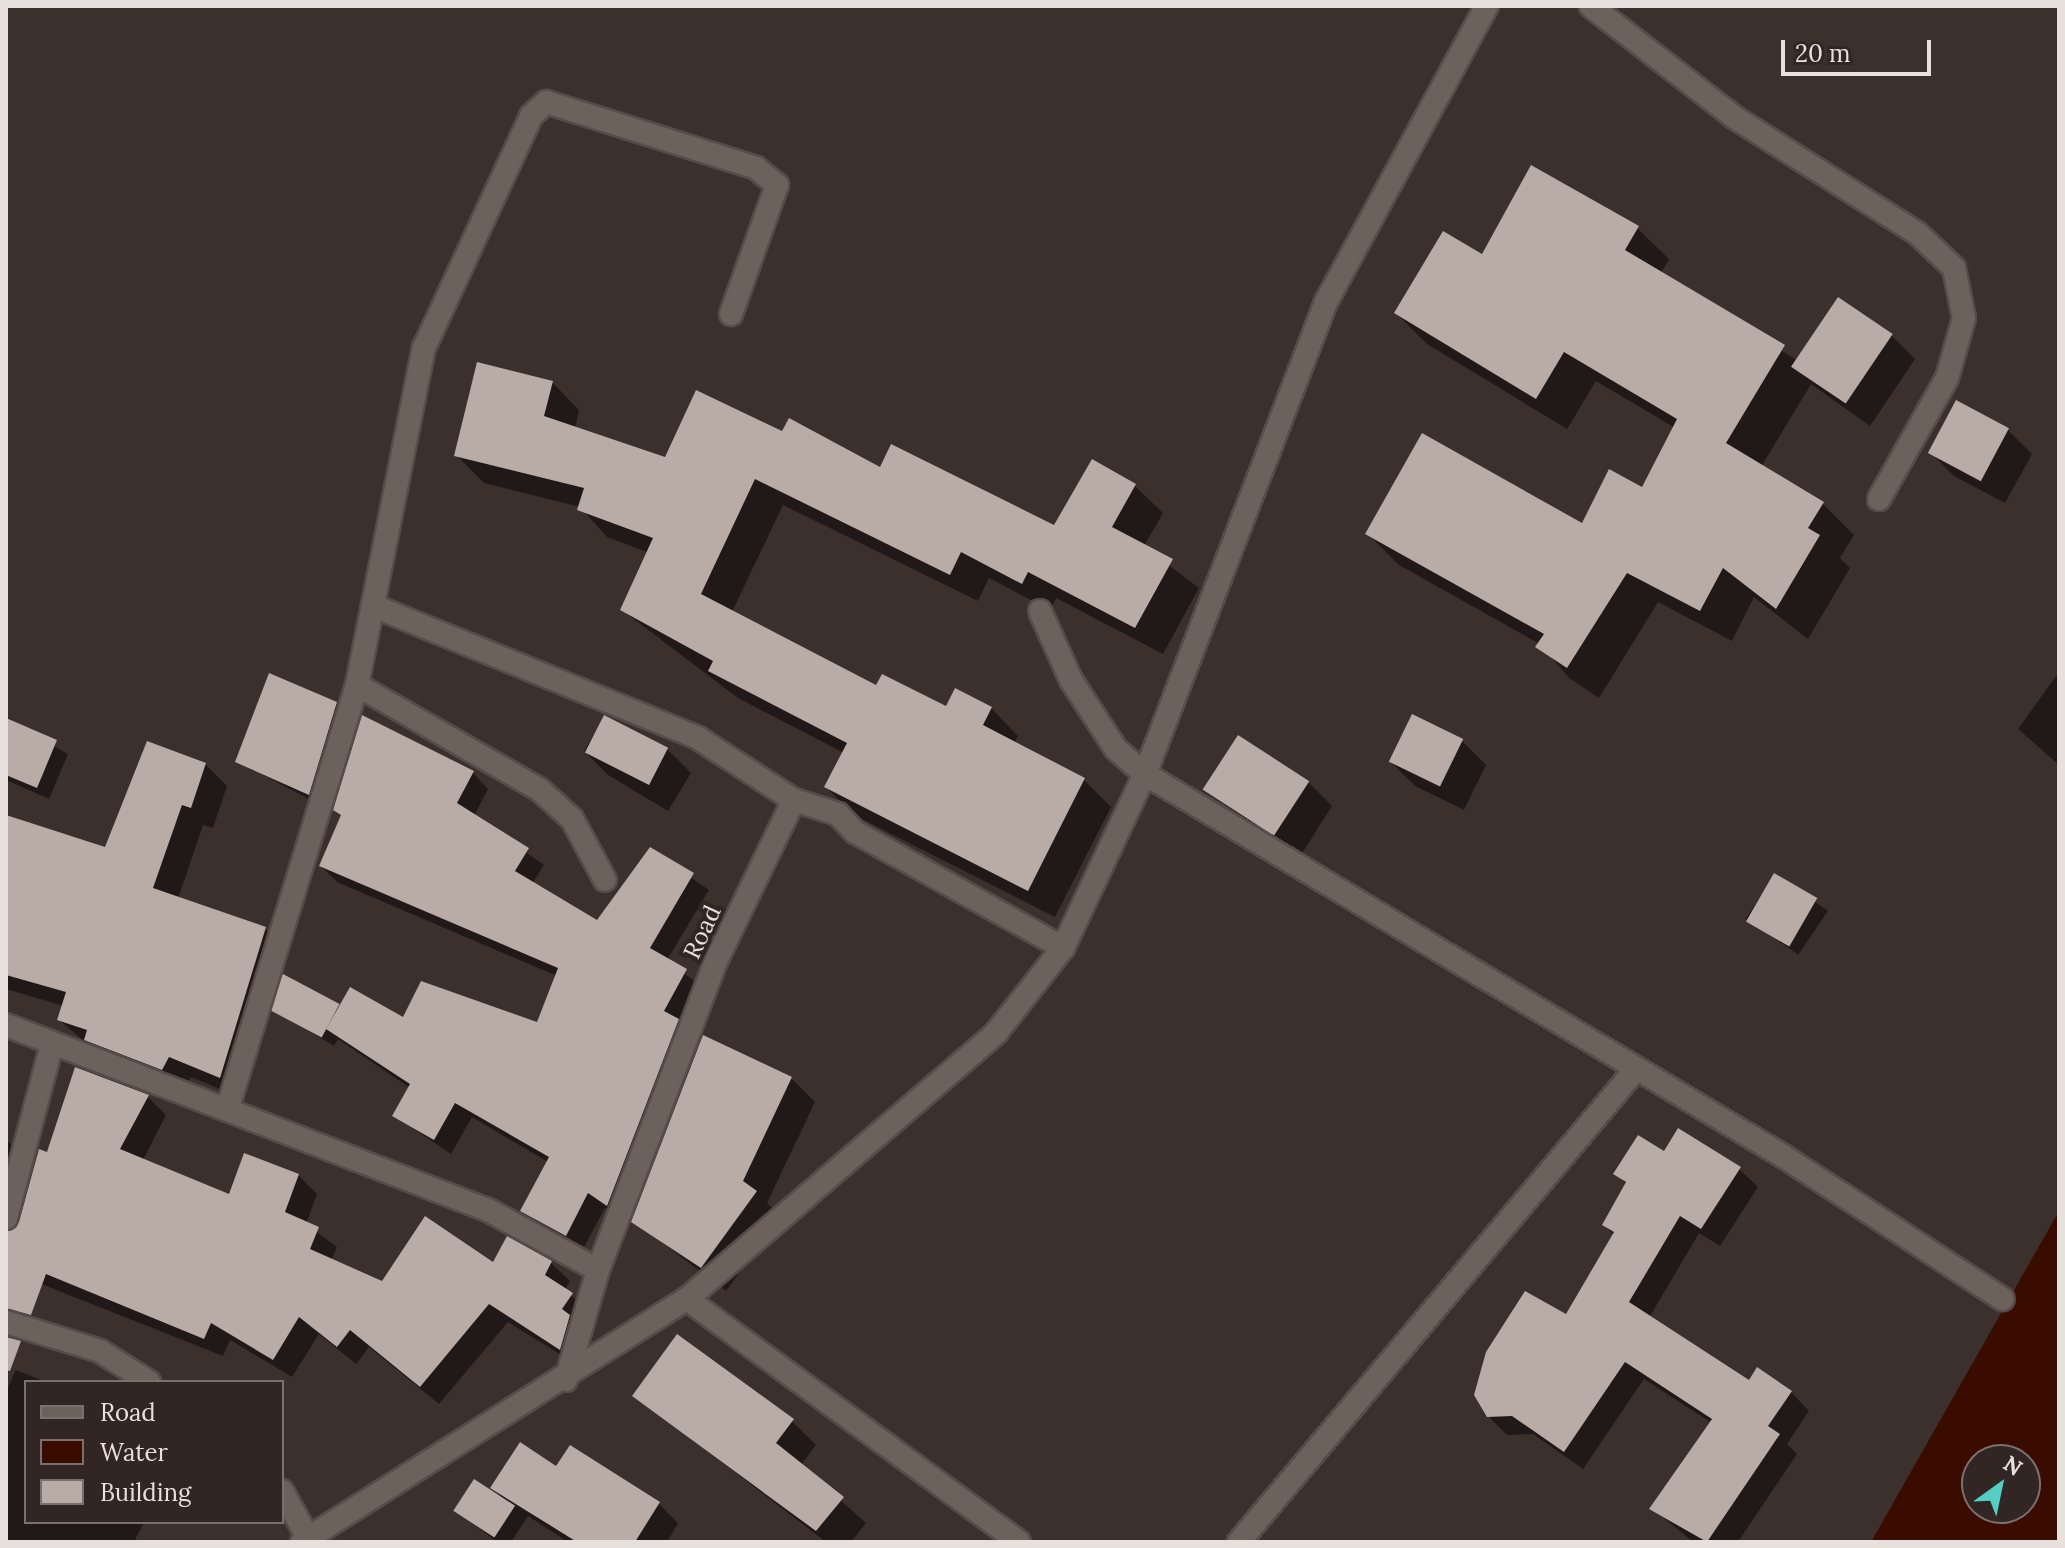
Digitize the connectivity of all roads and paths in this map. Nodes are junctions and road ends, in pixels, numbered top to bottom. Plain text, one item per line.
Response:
1 (1487, 6) edge
2 (1591, 6) edge
3 (731, 314) dead end
4 (1879, 499) dead end
5 (376, 607) junction
6 (1040, 611) dead end
7 (357, 685) junction
8 (1145, 774) junction
9 (794, 800) junction
10 (605, 880) dead end
11 (1063, 948) junction
12 (6, 1025) edge
13 (52, 1044) junction
14 (1636, 1069) junction
15 (228, 1107) junction
16 (6, 1218) edge
17 (598, 1270) junction
18 (687, 1299) junction
19 (2002, 1299) dead end
20 (6, 1322) edge
21 (146, 1380) edge
22 (566, 1380) junction
23 (284, 1495) edge
24 (305, 1540) edge
25 (1019, 1542) edge
26 (1239, 1542) edge

1 - 8 street
2 - 4 street
3 - 5 street
5 - 7 street
5 - 9 street
6 - 8 street
7 - 10 street
7 - 15 street
8 - 11 street
8 - 14 street
9 - 11 street
9 - 17 street, Road
11 - 18 street
12 - 13 street
13 - 15 street
13 - 16 street
14 - 19 street
14 - 26 street
15 - 17 street
17 - 22 street, Road
18 - 22 street
18 - 25 street
20 - 21 street
22 - 24 street
23 - 24 street

